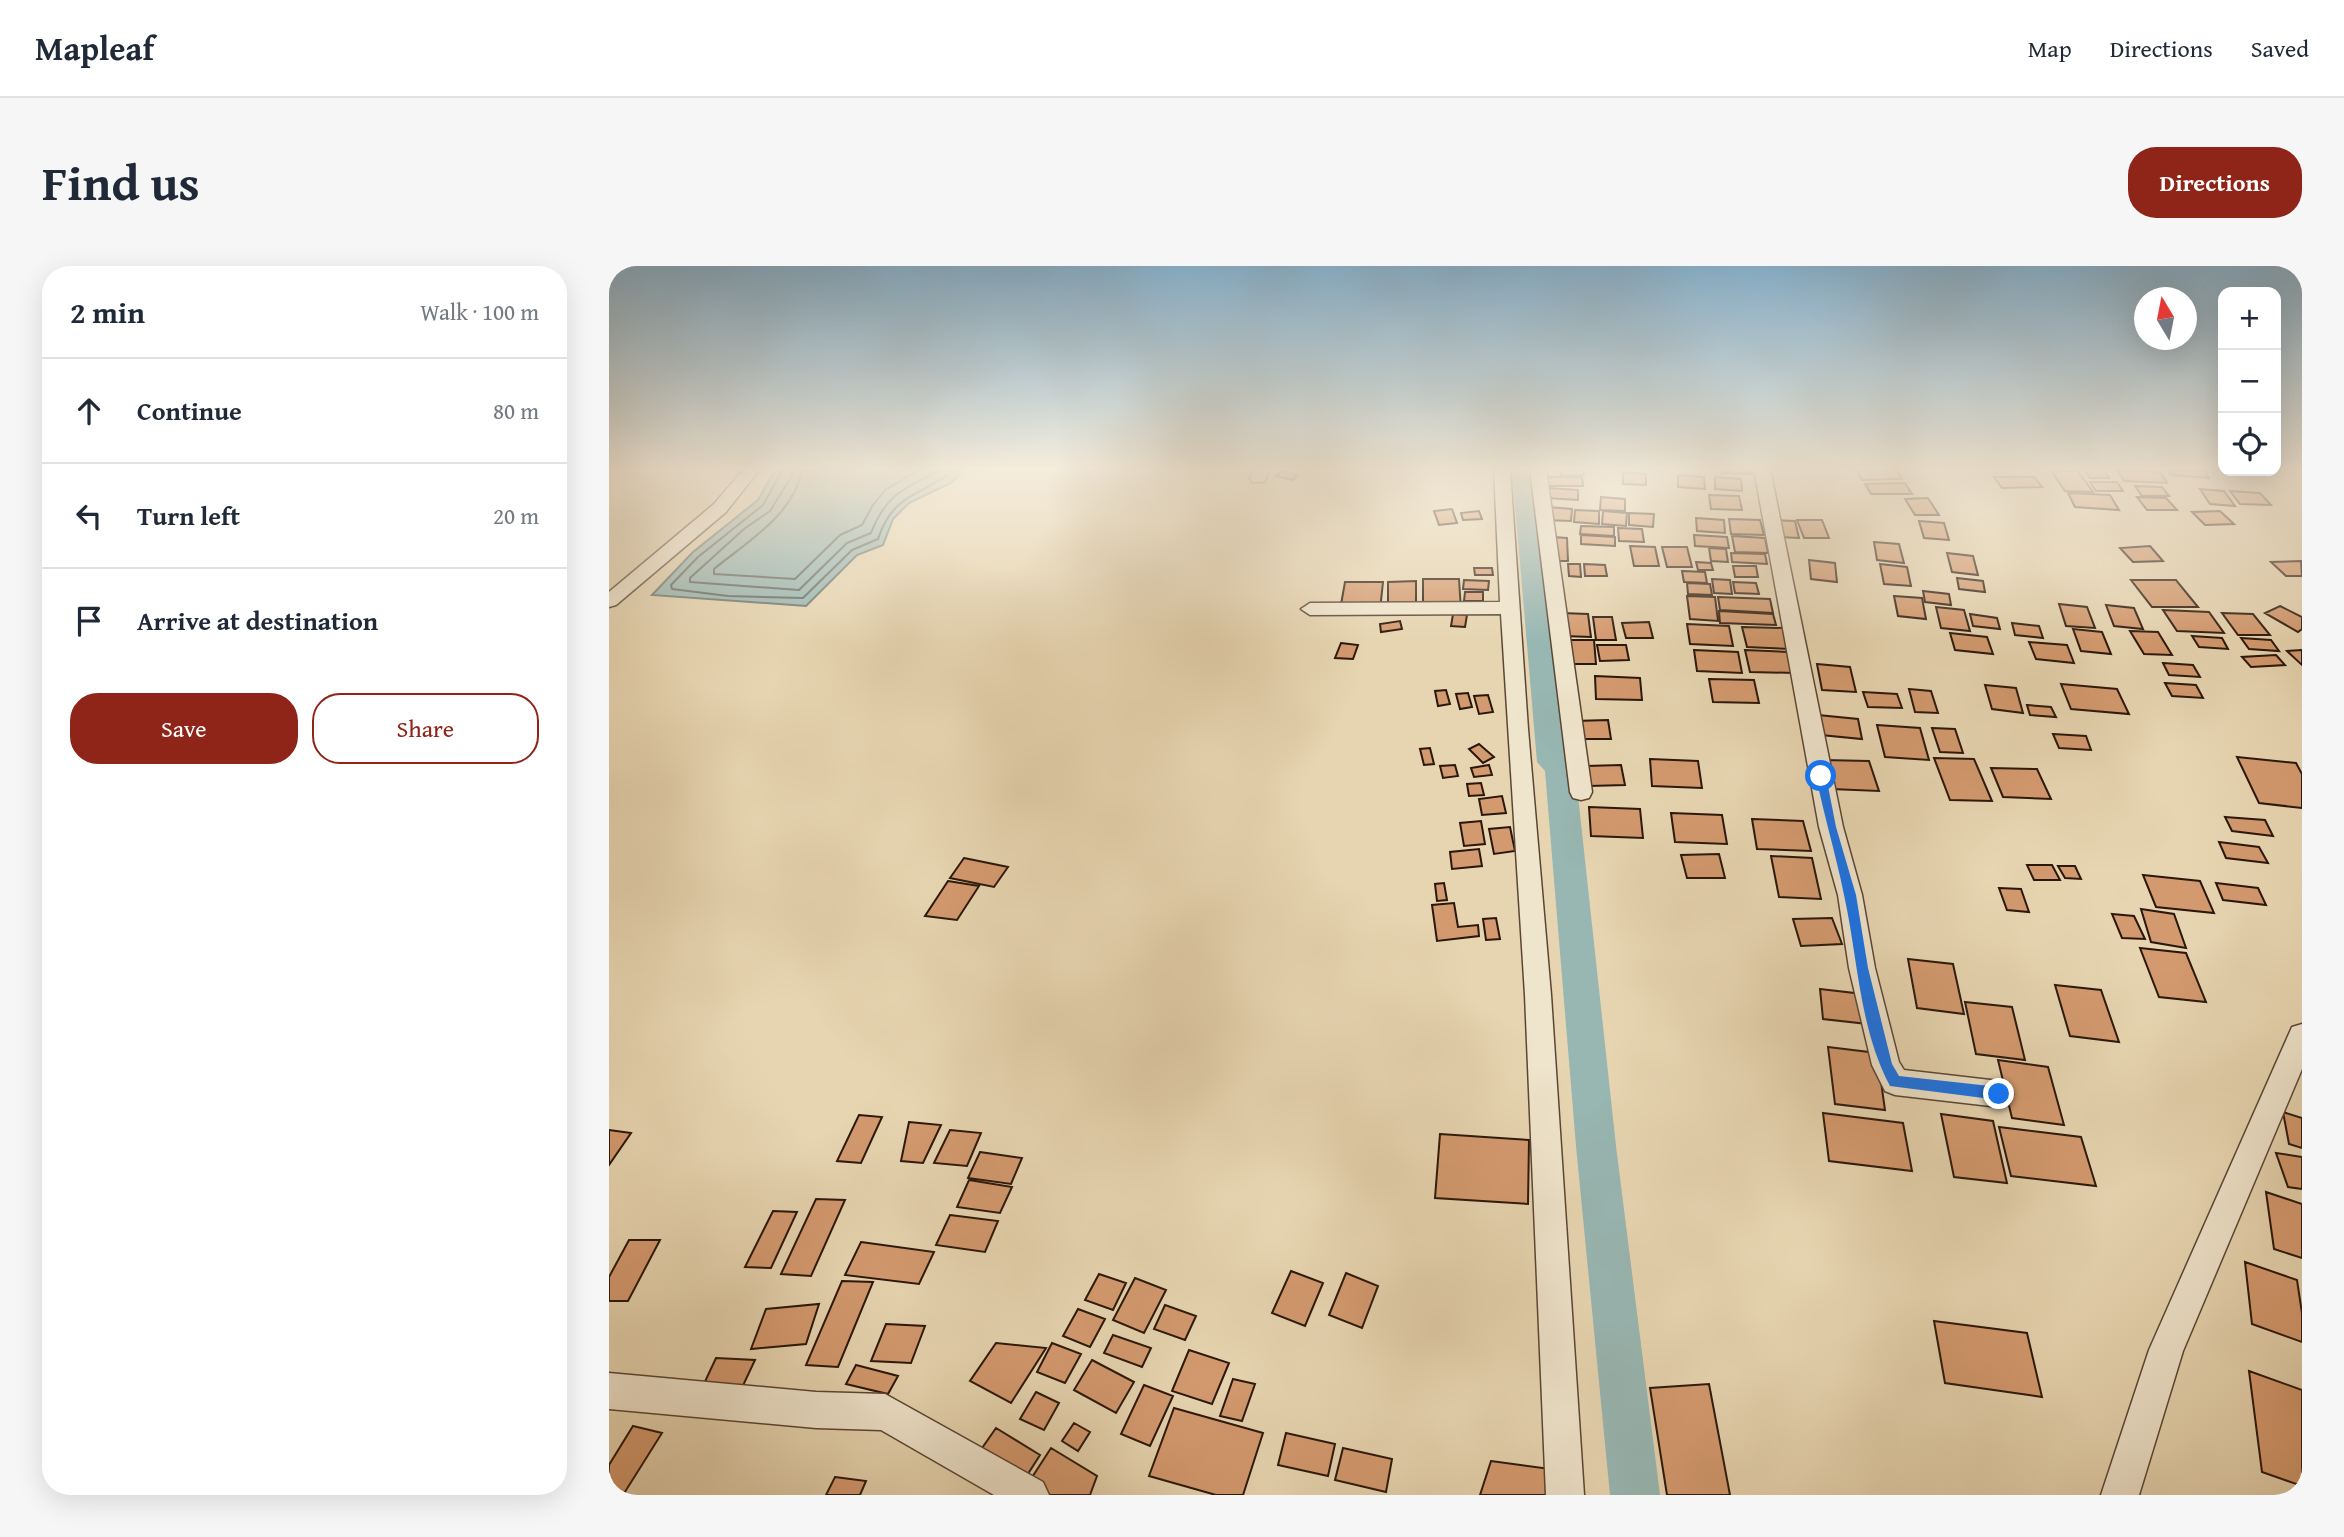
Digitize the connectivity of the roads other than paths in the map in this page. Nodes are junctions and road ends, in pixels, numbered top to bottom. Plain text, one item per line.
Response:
1 (698, 526) edge
2 (1505, 526) edge
3 (1546, 526) edge
4 (1773, 526) edge
5 (609, 601) edge
6 (1510, 608) junction
7 (1310, 609) dead end
8 (1581, 792) dead end
9 (2302, 1036) edge
10 (1999, 1094) dead end
11 (609, 1391) edge
12 (1030, 1495) edge
13 (1565, 1495) edge
14 (2120, 1495) edge

1 - 5 street
2 - 6 street
3 - 8 street
4 - 10 street
6 - 7 street
6 - 13 street
9 - 14 street
11 - 12 street

